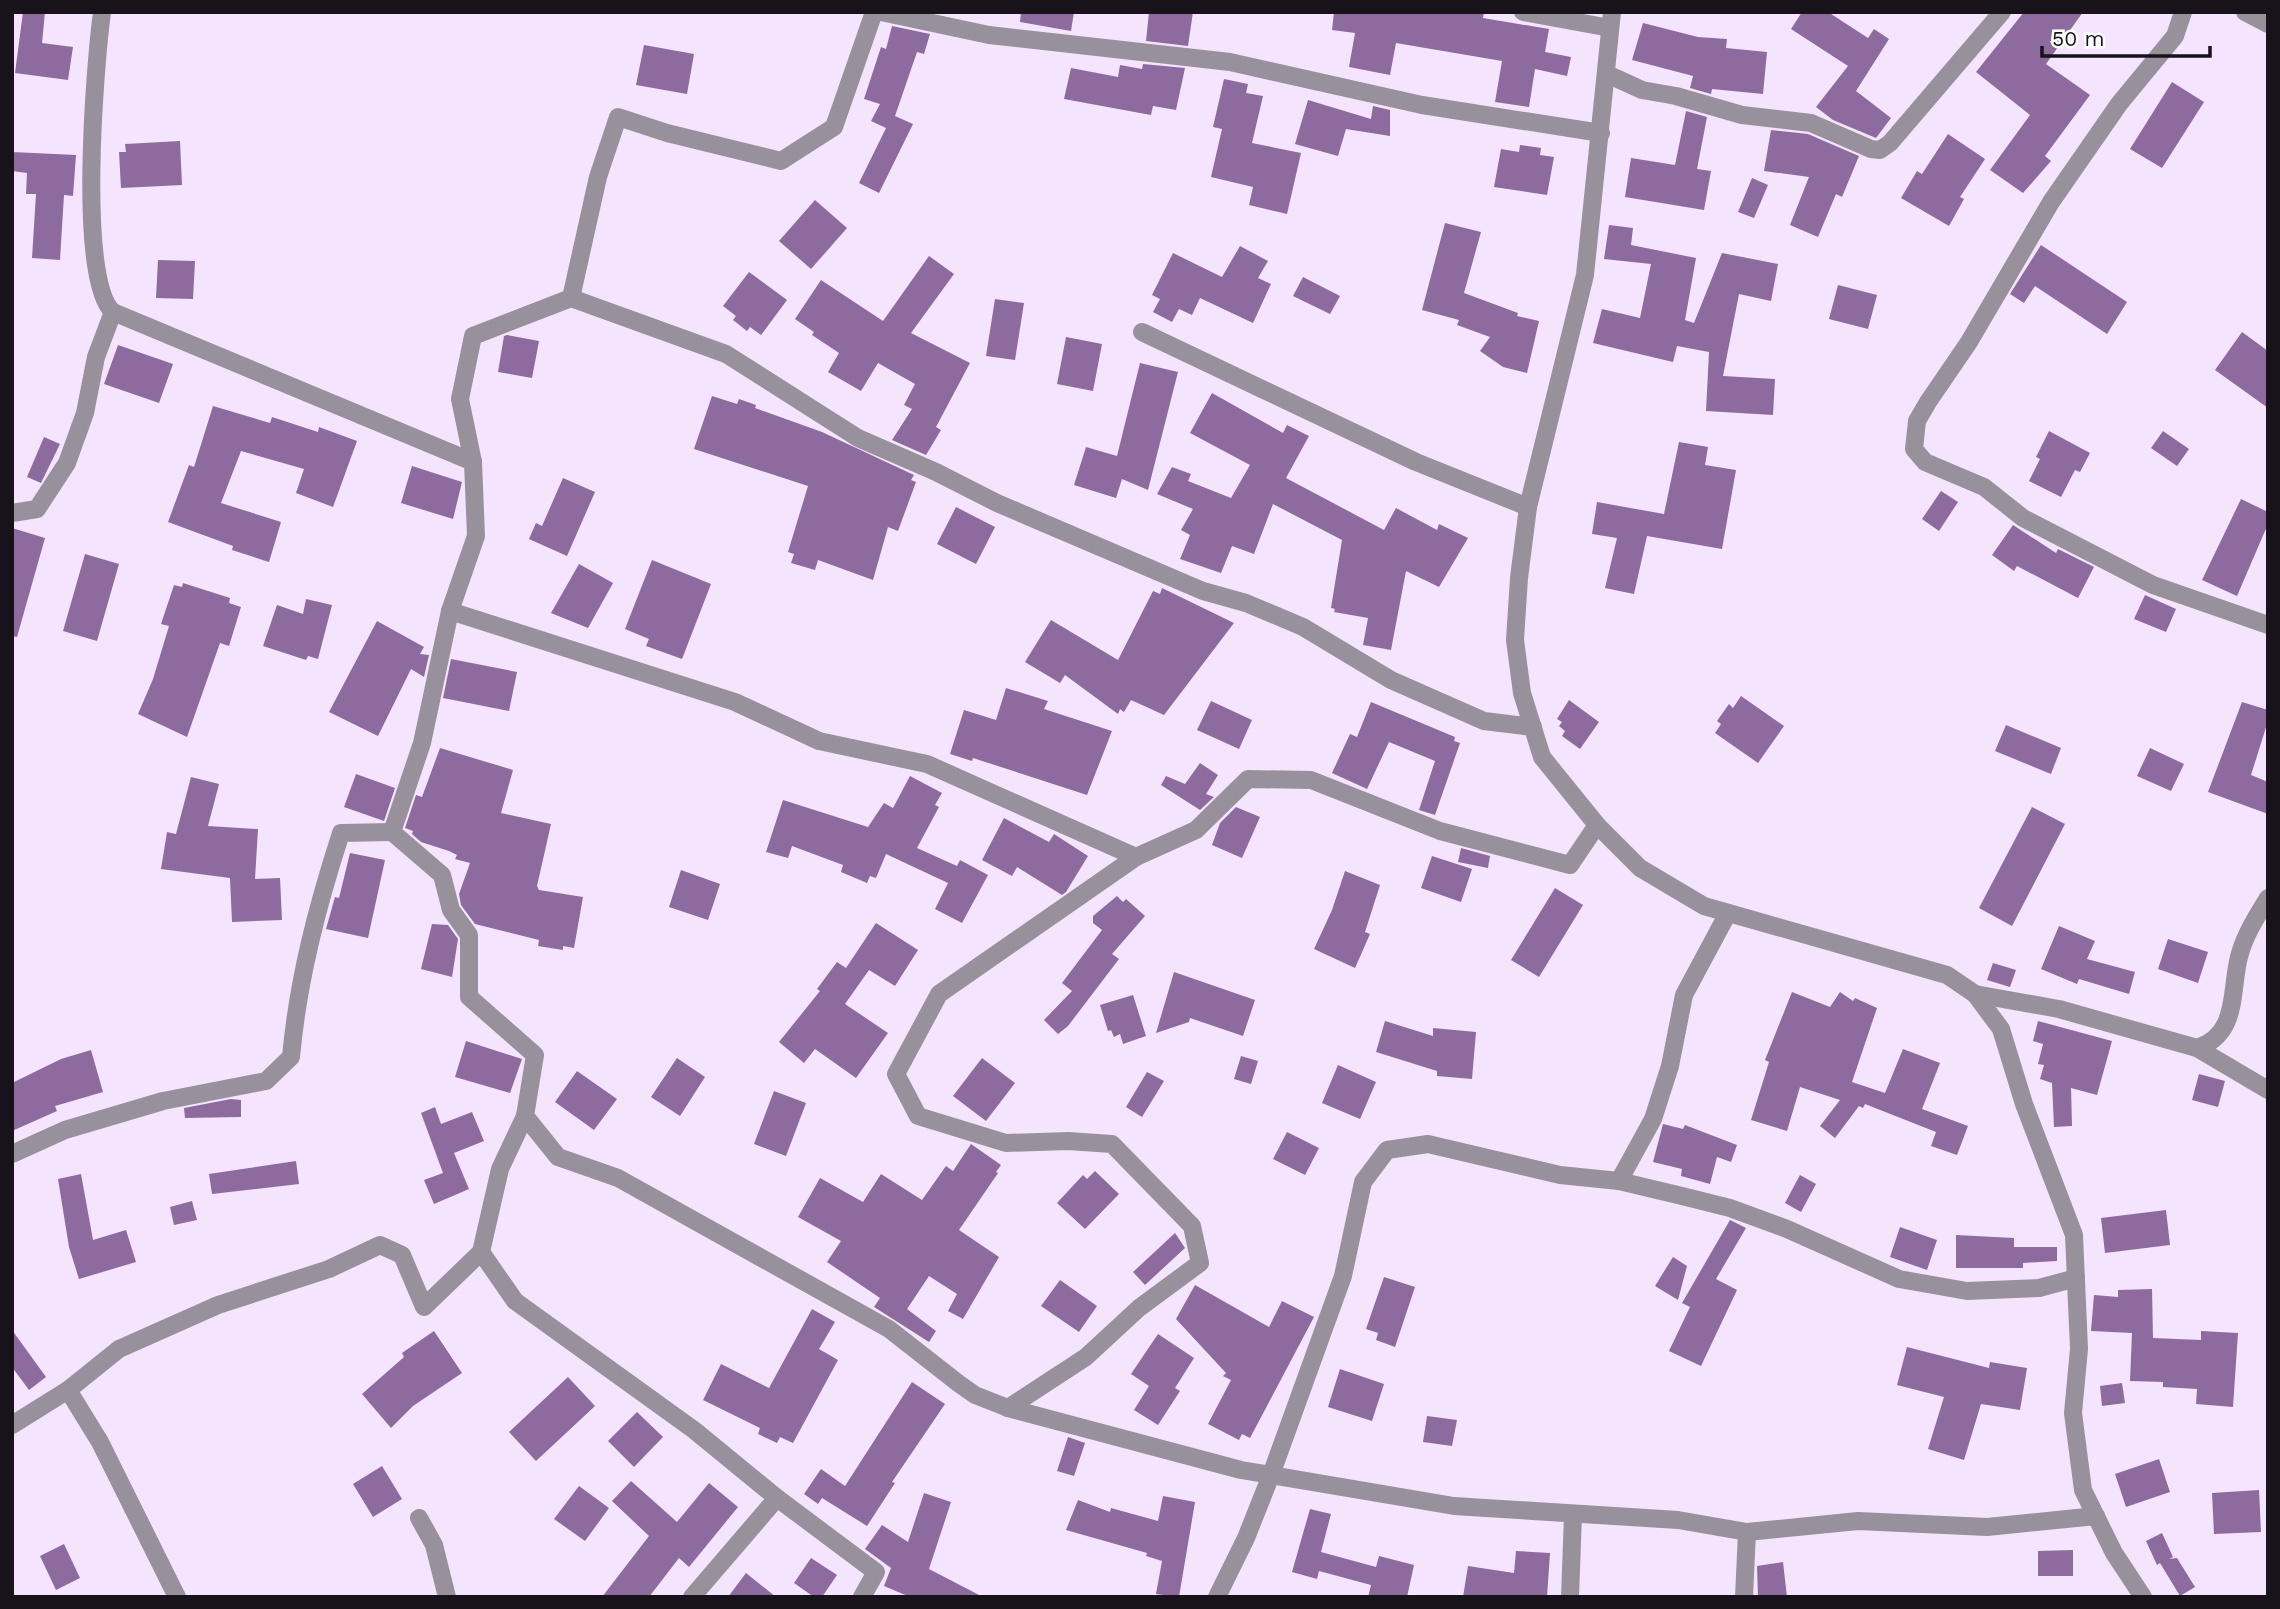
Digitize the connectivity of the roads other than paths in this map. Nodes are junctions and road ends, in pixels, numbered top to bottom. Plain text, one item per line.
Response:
1 (102, 12) edge
2 (874, 12) edge
3 (881, 12) edge
4 (1523, 12) edge
5 (2002, 12) edge
6 (2183, 12) edge
7 (2249, 14) edge
8 (1611, 20) edge
9 (2268, 24) edge
10 (1607, 74) junction
11 (1601, 133) junction
12 (571, 298) junction
13 (113, 312) junction
14 (1142, 332) dead end
15 (473, 462) junction
16 (1528, 507) junction
17 (12, 513) edge
18 (450, 611) junction
19 (2268, 625) edge
20 (1533, 727) junction
21 (1597, 825) junction
22 (392, 832) junction
23 (1136, 857) junction
24 (2268, 898) edge
25 (1728, 913) junction
26 (1975, 994) junction
27 (2197, 1048) junction
28 (2268, 1090) edge
29 (525, 1116) junction
30 (12, 1154) edge
31 (1619, 1181) junction
32 (481, 1252) junction
33 (2076, 1278) junction
34 (68, 1390) junction
35 (1008, 1408) junction
36 (12, 1425) edge
37 (1271, 1475) junction
38 (777, 1498) junction
39 (1573, 1515) junction
40 (2096, 1516) junction
41 (419, 1518) dead end
42 (1746, 1532) junction
43 (177, 1597) edge
44 (447, 1597) edge
45 (692, 1597) edge
46 (862, 1597) edge
47 (1217, 1597) edge
48 (1570, 1597) edge
49 (1744, 1597) edge
50 (2143, 1597) edge

1 - 13 street
2 - 12 street
3 - 11 street
4 - 8 street
5 - 10 street
6 - 19 street
7 - 9 street
8 - 10 street
10 - 11 street
11 - 16 street
12 - 15 street
12 - 20 street
13 - 15 street
13 - 17 street
14 - 16 street
15 - 18 street
16 - 20 street
18 - 22 street
18 - 23 street
20 - 21 street
21 - 23 street
21 - 25 street
22 - 29 street
22 - 30 street
23 - 35 street
24 - 27 street
25 - 26 street
25 - 31 street
26 - 27 street
26 - 33 street
27 - 28 street
29 - 32 street
29 - 35 street
31 - 33 street
31 - 37 street
32 - 34 street
32 - 38 street
33 - 40 street
34 - 36 street
34 - 43 street
35 - 37 street
37 - 39 street
37 - 47 street
38 - 45 street
38 - 46 street
39 - 42 street
39 - 48 street
40 - 42 street
40 - 50 street
41 - 44 street
42 - 49 street

